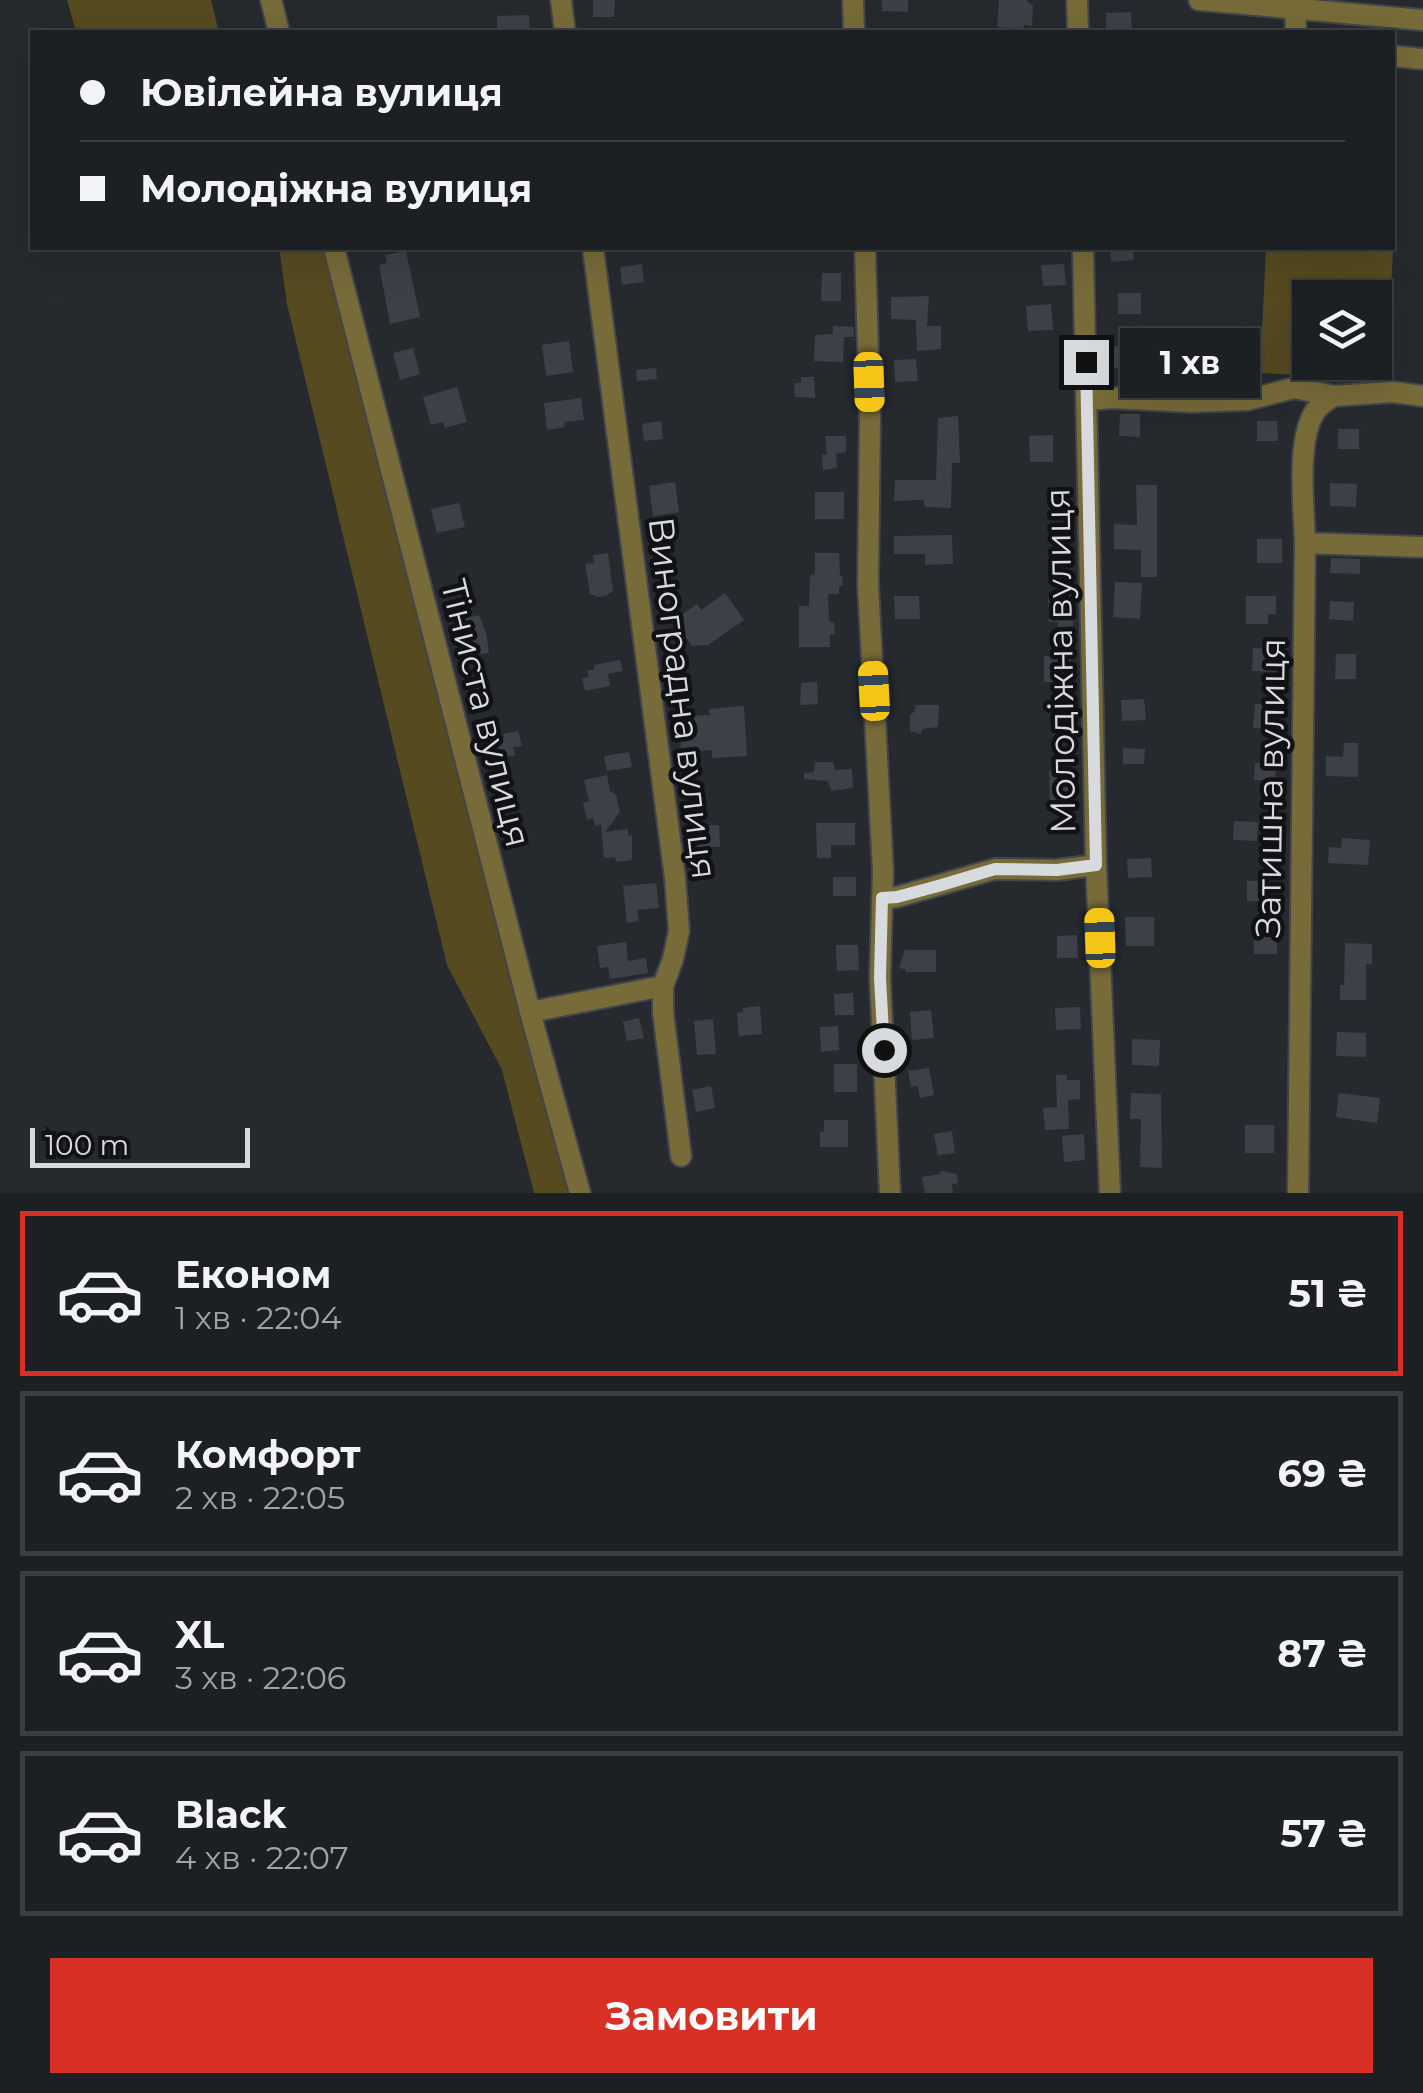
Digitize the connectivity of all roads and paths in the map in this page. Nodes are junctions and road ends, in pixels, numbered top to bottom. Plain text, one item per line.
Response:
1 (270, 0) edge
2 (561, 0) edge
3 (853, 0) edge
4 (1078, 0) edge
5 (1199, 0) edge
6 (1259, 2) edge
7 (1294, 8) junction
8 (1423, 20) edge
9 (278, 30) edge
10 (566, 30) edge
11 (854, 30) edge
12 (1078, 30) edge
13 (1296, 30) edge
14 (1395, 56) edge
15 (1423, 59) edge
16 (335, 250) edge
17 (593, 250) edge
18 (865, 250) edge
19 (1084, 250) edge
20 (1301, 389) junction
21 (1334, 396) junction
22 (1423, 396) edge
23 (1087, 400) junction
24 (1312, 415) junction
25 (1304, 543) junction
26 (1423, 547) edge
27 (1096, 865) junction
28 (882, 898) junction
29 (663, 986) junction
30 (530, 1012) junction
31 (681, 1156) dead end
32 (580, 1193) edge
33 (890, 1193) edge
34 (1110, 1193) edge
35 (1298, 1193) edge

1 - 9 street
2 - 10 street
3 - 11 street
4 - 12 street
5 - 6 street
6 - 7 street
7 - 8 street
7 - 13 street
14 - 15 street
16 - 30 street, Тіниста вулиця
17 - 29 street, Виноградна вулиця
18 - 28 street
19 - 23 street, Молодіжна вулиця
20 - 21 street
20 - 23 street
20 - 24 street
21 - 22 street
21 - 24 street
23 - 27 street, Молодіжна вулиця
24 - 25 street, Затишна вулиця
25 - 26 street
25 - 35 street, Затишна вулиця
27 - 28 street
27 - 34 street, Молодіжна вулиця
28 - 33 street
29 - 30 street
29 - 31 street, Виноградна вулиця
30 - 32 street, Тіниста вулиця

